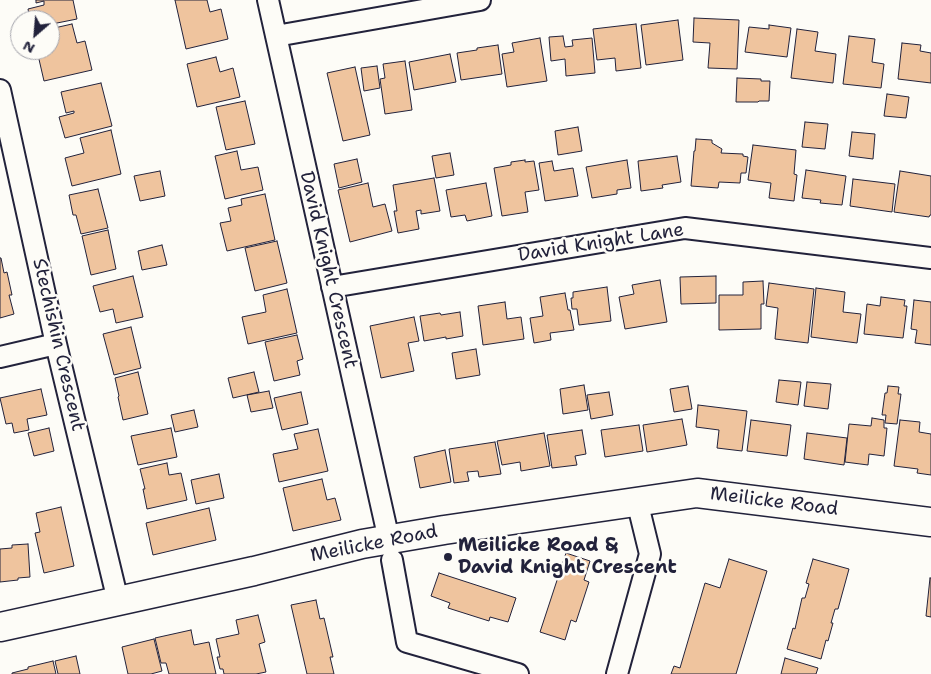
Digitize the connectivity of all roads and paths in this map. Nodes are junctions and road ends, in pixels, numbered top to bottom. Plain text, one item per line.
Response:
1 (268, 0) edge
2 (480, 0) edge
3 (276, 36) junction
4 (0, 93) edge
5 (931, 258) edge
6 (332, 287) junction
7 (56, 344) junction
8 (0, 357) edge
9 (637, 501) junction
10 (931, 522) edge
11 (390, 550) junction
12 (118, 601) junction
13 (0, 627) edge
14 (518, 674) edge
15 (617, 674) edge

1 - 3 street, David Knight Crescent
2 - 3 street
3 - 6 street, David Knight Crescent
4 - 7 street, Stechishin Crescent
5 - 6 street, David Knight Lane
6 - 11 street, David Knight Crescent
7 - 8 street
7 - 12 street, Stechishin Crescent
9 - 10 street, Meilicke Road
9 - 11 street, Meilicke Road
9 - 15 street
11 - 12 street, Meilicke Road
11 - 14 street, David Knight Crescent
12 - 13 street, Meilicke Road

